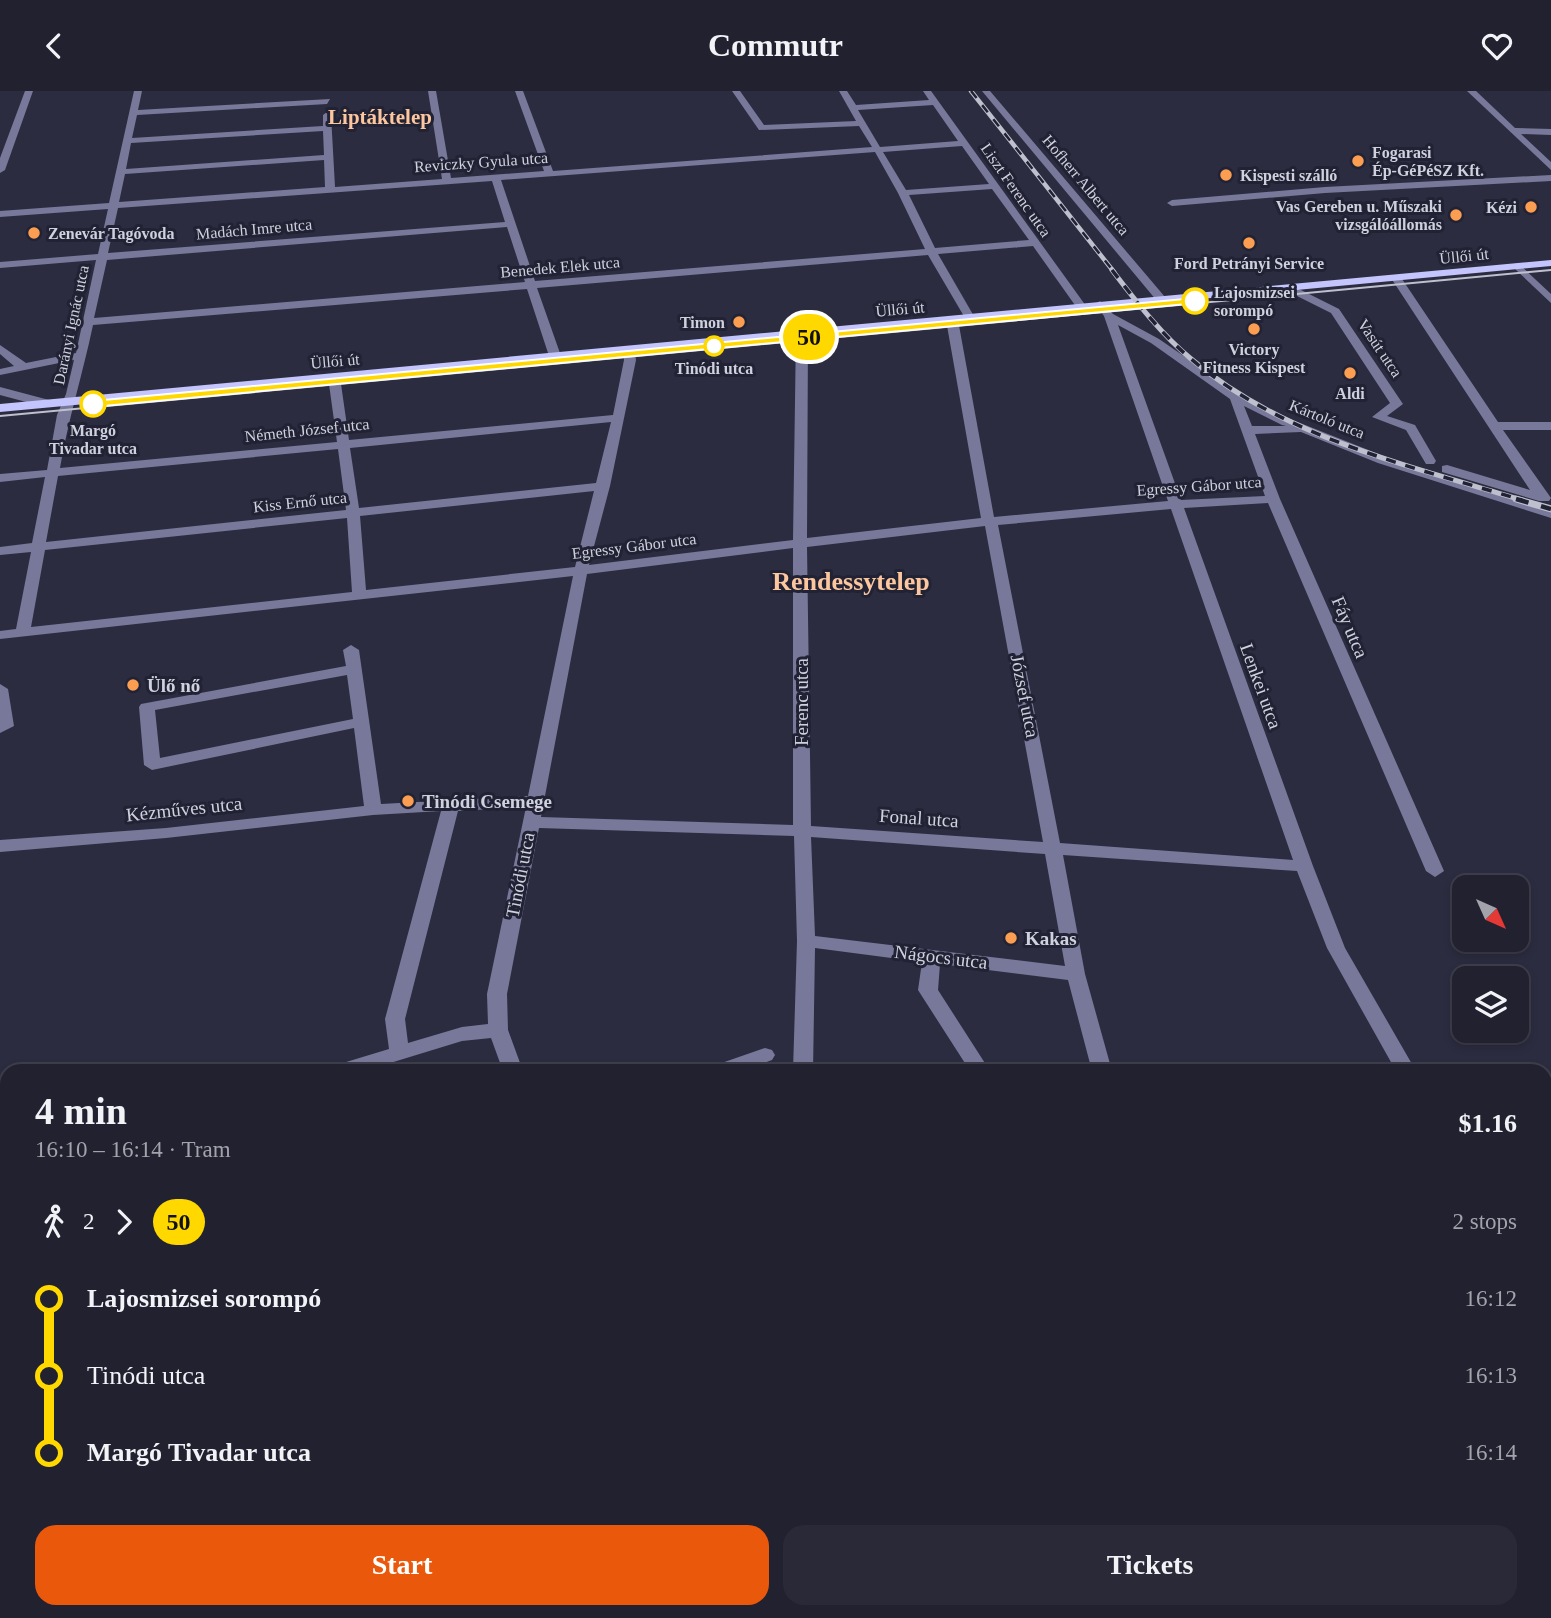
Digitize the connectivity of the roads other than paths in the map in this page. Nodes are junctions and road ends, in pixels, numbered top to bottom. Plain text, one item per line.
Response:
1 (30, 91) edge
2 (138, 91) edge
3 (432, 91) edge
4 (519, 91) edge
5 (736, 91) edge
6 (843, 91) edge
7 (927, 91) edge
8 (986, 91) edge
9 (1471, 91) edge
10 (327, 96) edge
11 (936, 102) junction
12 (852, 108) junction
13 (133, 113) junction
14 (861, 123) junction
15 (327, 128) junction
16 (1514, 131) junction
17 (1551, 132) edge
18 (127, 141) junction
19 (964, 143) junction
20 (874, 148) junction
21 (328, 157) junction
22 (1551, 167) edge
23 (0, 170) edge
24 (120, 172) junction
25 (549, 173) junction
26 (495, 177) junction
27 (1551, 178) edge
28 (447, 181) junction
29 (994, 186) junction
30 (330, 189) junction
31 (903, 193) junction
32 (1172, 203) dead end
33 (113, 205) junction
34 (0, 214) edge
35 (511, 224) junction
36 (1034, 243) junction
37 (931, 251) junction
38 (102, 256) junction
39 (1551, 263) edge
40 (0, 265) edge
41 (1518, 266) junction
42 (1396, 278) junction
43 (530, 285) junction
44 (1287, 287) junction
45 (1161, 299) junction
46 (1551, 300) edge
47 (1081, 306) junction
48 (1105, 310) junction
49 (970, 318) junction
50 (952, 320) junction
51 (88, 322) junction
52 (802, 333) junction
53 (0, 348) edge
54 (628, 349) junction
55 (81, 355) junction
56 (555, 356) junction
57 (22, 366) junction
58 (0, 372) edge
59 (334, 377) junction
60 (0, 391) edge
61 (1235, 397) junction
62 (70, 400) junction
63 (9, 403) edge
64 (618, 418) junction
65 (1492, 426) junction
66 (1551, 426) edge
67 (1247, 430) junction
68 (1308, 431) junction
69 (345, 443) junction
70 (53, 473) junction
71 (0, 478) edge
72 (603, 486) junction
73 (1546, 498) edge
74 (1273, 499) junction
75 (1176, 503) junction
76 (353, 514) junction
77 (1551, 514) edge
78 (988, 520) junction
79 (800, 543) junction
80 (38, 546) junction
81 (0, 551) edge
82 (581, 570) junction
83 (359, 596) junction
84 (23, 632) junction
85 (0, 635) edge
86 (351, 650) dead end
87 (354, 669) junction
88 (0, 689) edge
89 (360, 722) junction
90 (0, 728) edge
91 (536, 801) junction
92 (451, 806) junction
93 (373, 810) junction
94 (531, 822) junction
95 (802, 831) junction
96 (0, 846) edge
97 (1053, 849) junction
98 (1304, 866) junction
99 (1435, 871) dead end
100 (806, 941) junction
101 (932, 956) junction
102 (1076, 974) junction
103 (498, 1030) junction
104 (398, 1053) junction
105 (765, 1055) dead end
106 (363, 1064) edge
107 (510, 1064) edge
108 (740, 1064) edge
109 (803, 1064) edge
110 (970, 1064) edge
111 (1100, 1064) edge
112 (1402, 1064) edge

1 - 23 street
2 - 13 street, Darányi Ignác utca
3 - 28 street
4 - 25 street
5 - 14 street
6 - 12 street
7 - 11 street, Liszt Ferenc utca
8 - 45 street, Hofherr Albert utca
9 - 16 street
10 - 13 street
10 - 15 street
11 - 12 street
11 - 19 street, Liszt Ferenc utca
12 - 14 street
13 - 18 street, Darányi Ignác utca
14 - 20 street
15 - 18 street
15 - 21 street
16 - 17 street
16 - 22 street
18 - 24 street, Darányi Ignác utca
19 - 20 street, Reviczky Gyula utca
19 - 29 street, Liszt Ferenc utca
20 - 25 street, Reviczky Gyula utca
20 - 31 street
21 - 24 street
21 - 30 street
24 - 33 street, Darányi Ignác utca
25 - 26 street, Reviczky Gyula utca
26 - 28 street, Reviczky Gyula utca
26 - 35 street
27 - 32 street
28 - 30 street, Reviczky Gyula utca
29 - 31 street
29 - 36 street, Liszt Ferenc utca
30 - 33 street, Reviczky Gyula utca
31 - 37 street
33 - 34 street, Reviczky Gyula utca
33 - 38 street, Darányi Ignác utca
35 - 38 street, Madách Imre utca
35 - 43 street
36 - 37 street, Benedek Elek utca
36 - 47 street, Liszt Ferenc utca
37 - 43 street, Benedek Elek utca
37 - 49 street
38 - 40 street, Madách Imre utca
38 - 51 street, Darányi Ignác utca
39 - 41 main road, Üllői út
41 - 42 main road, Üllői út
41 - 46 street
42 - 44 main road, Üllői út
42 - 65 street
43 - 51 street, Benedek Elek utca
43 - 56 street
44 - 45 main road, Üllői út
44 - 73 street, Vasút utca
45 - 48 main road, Üllői út
47 - 48 main road, Üllői út
47 - 49 main road, Üllői út
48 - 61 street, Kártoló utca
48 - 75 street, Lenkei utca
49 - 50 main road, Üllői út
50 - 52 main road, Üllői út
50 - 78 street, József utca
51 - 55 street, Darányi Ignác utca
52 - 54 main road, Üllői út
52 - 79 street, Ferenc utca
53 - 57 street
54 - 56 main road, Üllői út
54 - 64 street, Tinódi utca
55 - 57 street
55 - 62 street, Darányi Ignác utca
56 - 59 main road, Üllői út
57 - 58 street
59 - 62 main road, Üllői út
59 - 69 street
60 - 63 street
61 - 67 street, Fáy utca
61 - 68 street, Kártoló utca
62 - 63 main road, Üllői út
62 - 70 street, Darányi Ignác utca
64 - 69 street, Németh József utca
64 - 72 street, Tinódi utca
65 - 66 street
65 - 73 street
67 - 68 street
67 - 74 street, Fáy utca
68 - 77 street, Kártoló utca
69 - 70 street, Németh József utca
69 - 76 street
70 - 71 street, Németh József utca
70 - 80 street, Darányi Ignác utca
72 - 76 street, Kiss Ernő utca
72 - 82 street, Tinódi utca
74 - 75 street, Egressy Gábor utca
74 - 99 street, Fáy utca
75 - 78 street, Egressy Gábor utca
75 - 98 street, Lenkei utca
76 - 80 street, Kiss Ernő utca
76 - 83 street
78 - 79 street, Egressy Gábor utca
78 - 97 street, József utca
79 - 82 street, Egressy Gábor utca
79 - 95 street, Ferenc utca
80 - 81 street, Kiss Ernő utca
80 - 84 street, Darányi Ignác utca
82 - 83 street, Egressy Gábor utca
82 - 91 street, Tinódi utca
83 - 84 street, Egressy Gábor utca
84 - 85 street, Egressy Gábor utca
86 - 87 street
87 - 89 street
87 - 89 street
88 - 90 street
89 - 93 street
91 - 92 street, Kézműves utca
91 - 94 street, Tinódi utca
92 - 93 street, Kézműves utca
92 - 104 street
93 - 96 street, Kézműves utca
94 - 95 street, Fonal utca
94 - 103 street, Tinódi utca
95 - 97 street, Fonal utca
95 - 100 street, Ferenc utca
97 - 98 street, Fonal utca
97 - 102 street, József utca
98 - 112 street, Lenkei utca
100 - 101 street, Nágocs utca
100 - 109 street, Ferenc utca
101 - 102 street, Nágocs utca
101 - 110 street
102 - 111 street, József utca
103 - 104 street
103 - 107 street, Tinódi utca
104 - 106 street
105 - 108 street

